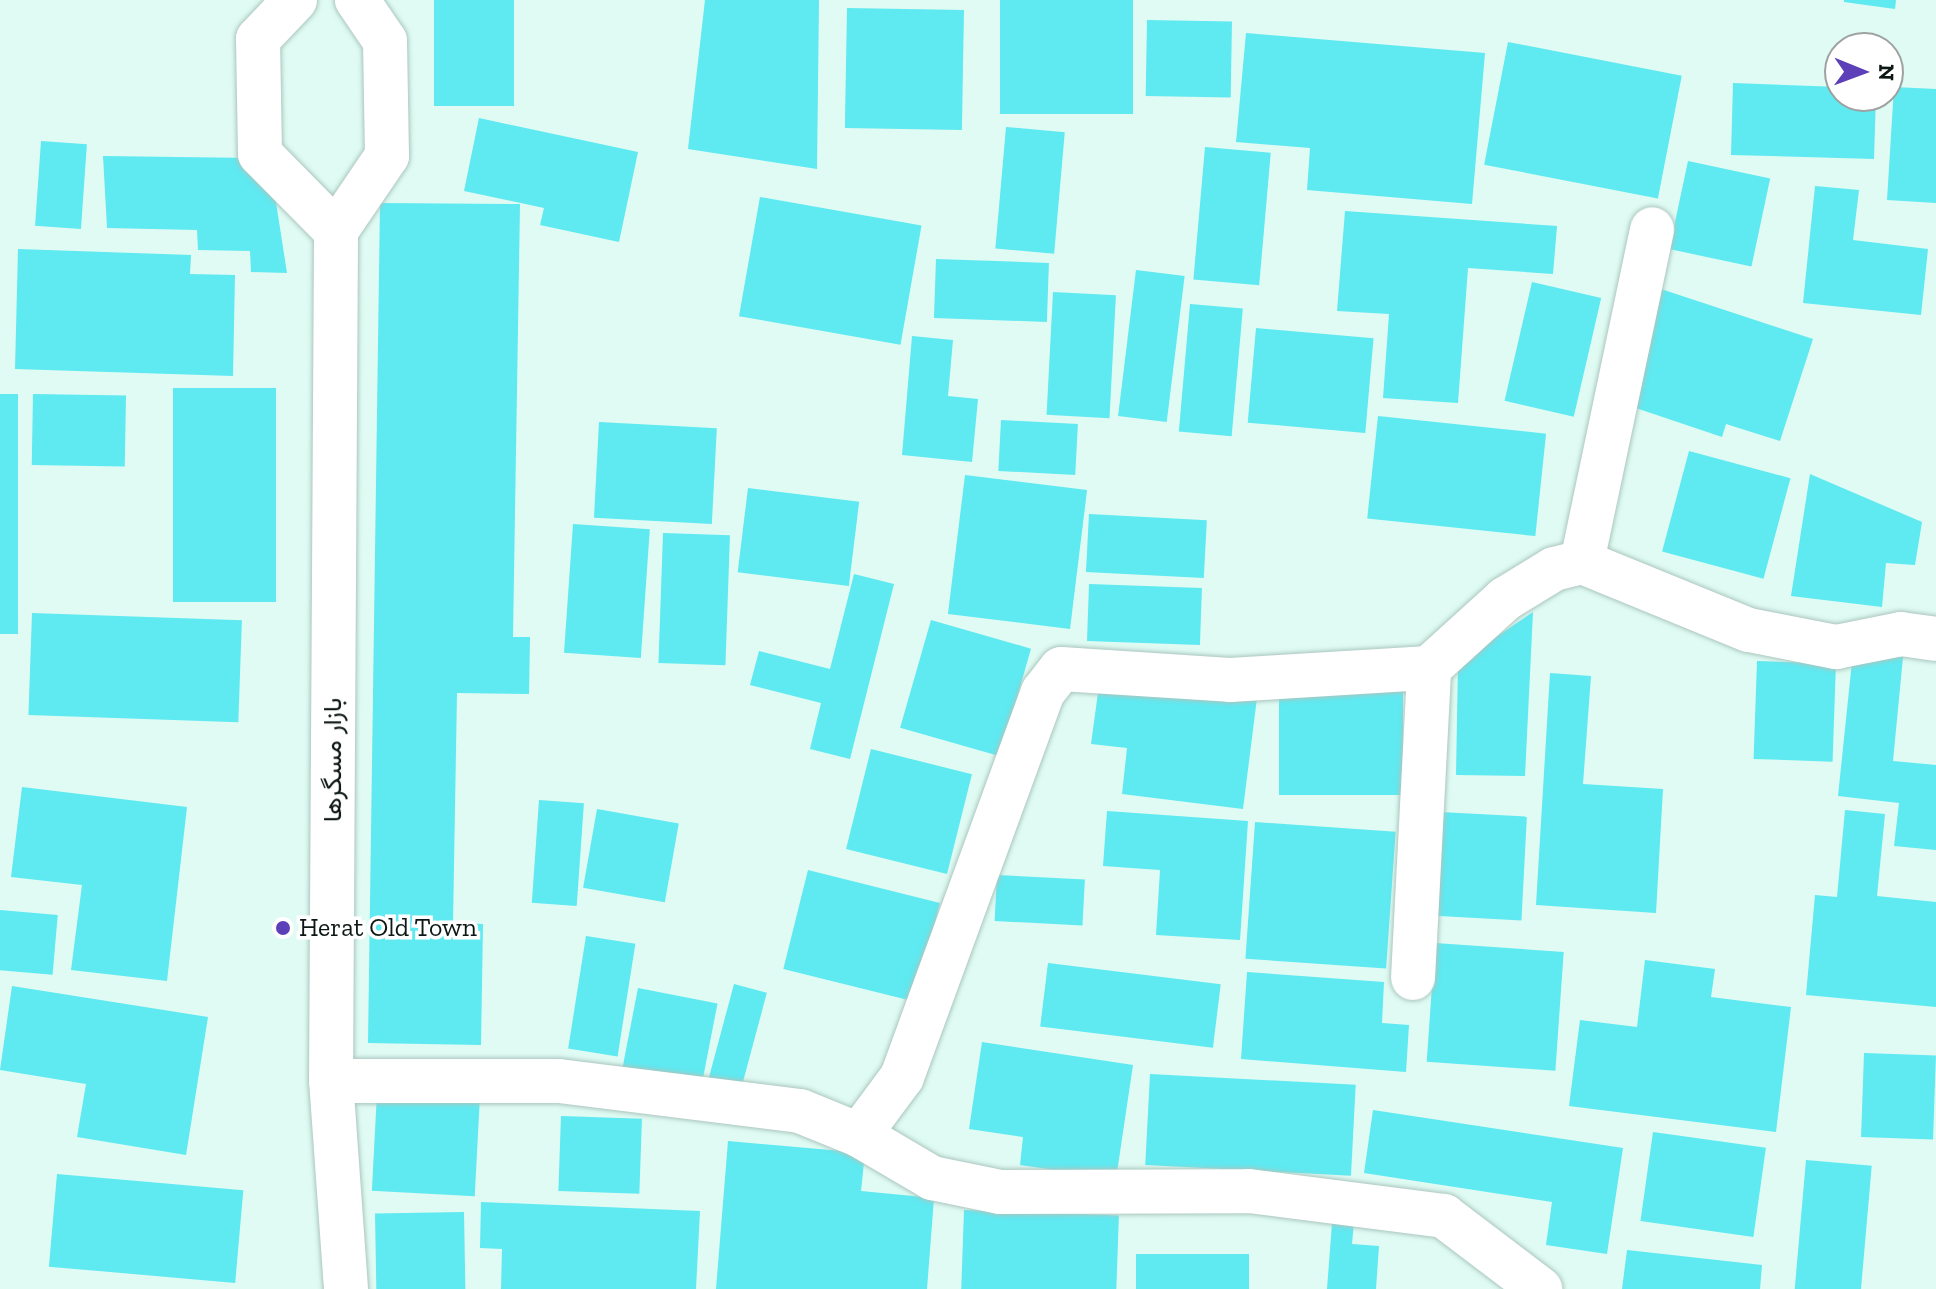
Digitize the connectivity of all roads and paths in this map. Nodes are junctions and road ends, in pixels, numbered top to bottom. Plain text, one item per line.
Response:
1 (295, 0) edge
2 (357, 0) edge
3 (1652, 229) dead end
4 (336, 231) junction
5 (1582, 562) junction
6 (1936, 639) edge
7 (1429, 668) junction
8 (1413, 978) dead end
9 (331, 1081) junction
10 (859, 1135) junction
11 (346, 1289) edge
12 (1540, 1289) edge

1 - 4 street
2 - 4 street
3 - 5 street
4 - 9 street, بازار مسگرها
5 - 6 street
5 - 7 street
7 - 8 street
7 - 10 street
9 - 10 street
9 - 11 street, بازار مسگرها
10 - 12 street

